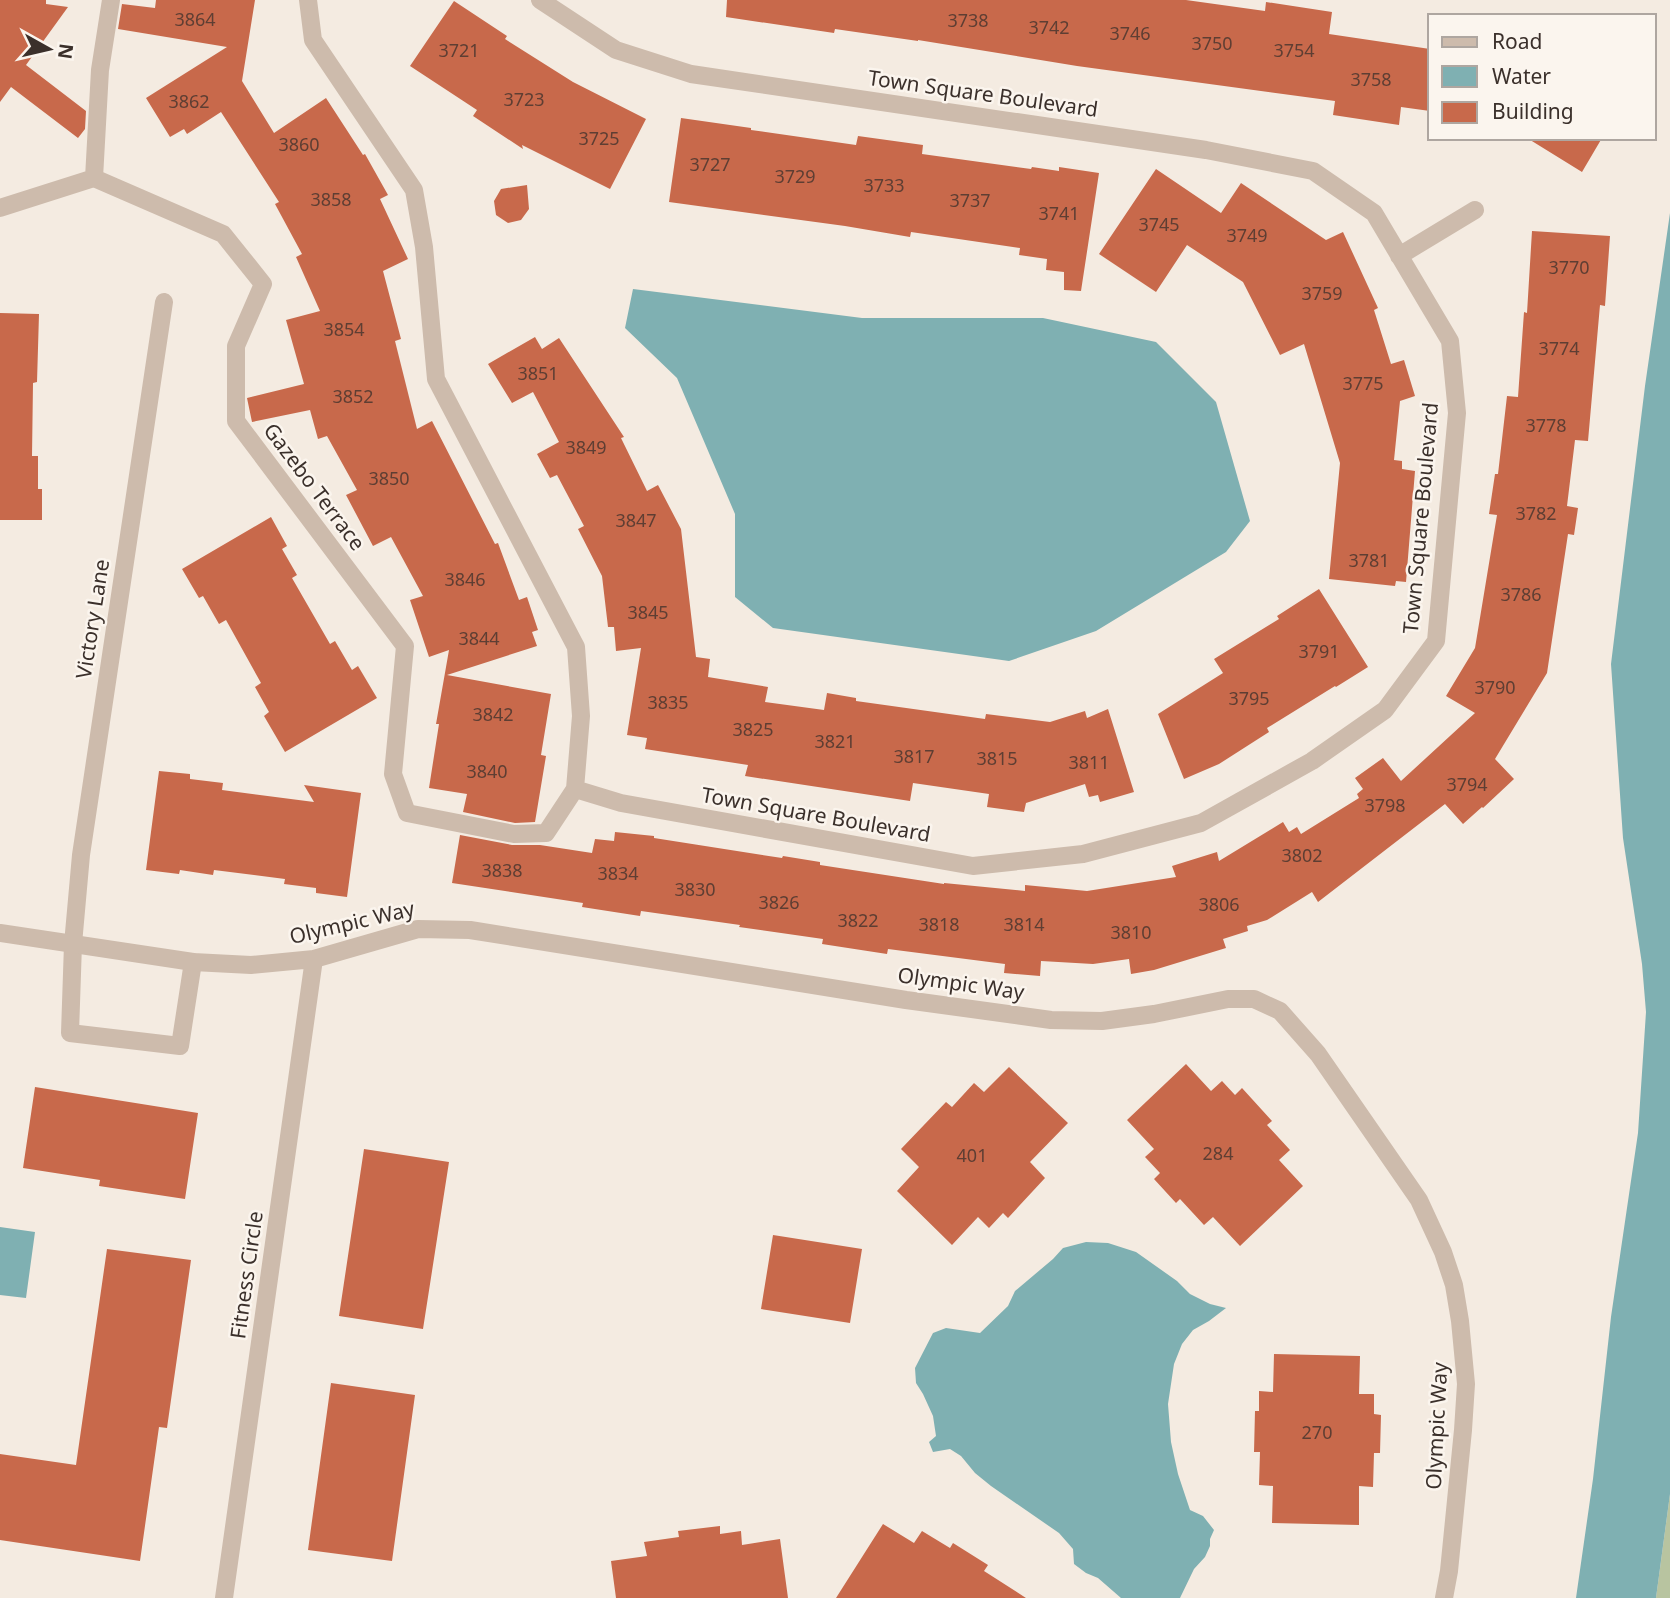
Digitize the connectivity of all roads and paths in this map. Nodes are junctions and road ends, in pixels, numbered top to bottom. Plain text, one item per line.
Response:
1 (111, 0) edge
2 (308, 0) edge
3 (540, 0) edge
4 (94, 178) junction
5 (0, 208) edge
6 (1475, 210) dead end
7 (1399, 256) junction
8 (164, 302) dead end
9 (575, 789) junction
10 (0, 933) edge
11 (73, 944) junction
12 (314, 959) junction
13 (193, 962) junction
14 (224, 1598) edge
15 (1444, 1598) edge

1 - 4 street
2 - 9 street
3 - 7 street, Town Square Boulevard
4 - 5 street
4 - 9 street, Gazebo Terrace
6 - 7 street
7 - 9 street, Town Square Boulevard
8 - 11 street, Victory Lane
10 - 11 street, Olympic Way
11 - 13 street, Olympic Way
11 - 13 street, Victory Lane
12 - 13 street, Olympic Way
12 - 14 street, Fitness Circle
12 - 15 street, Olympic Way

